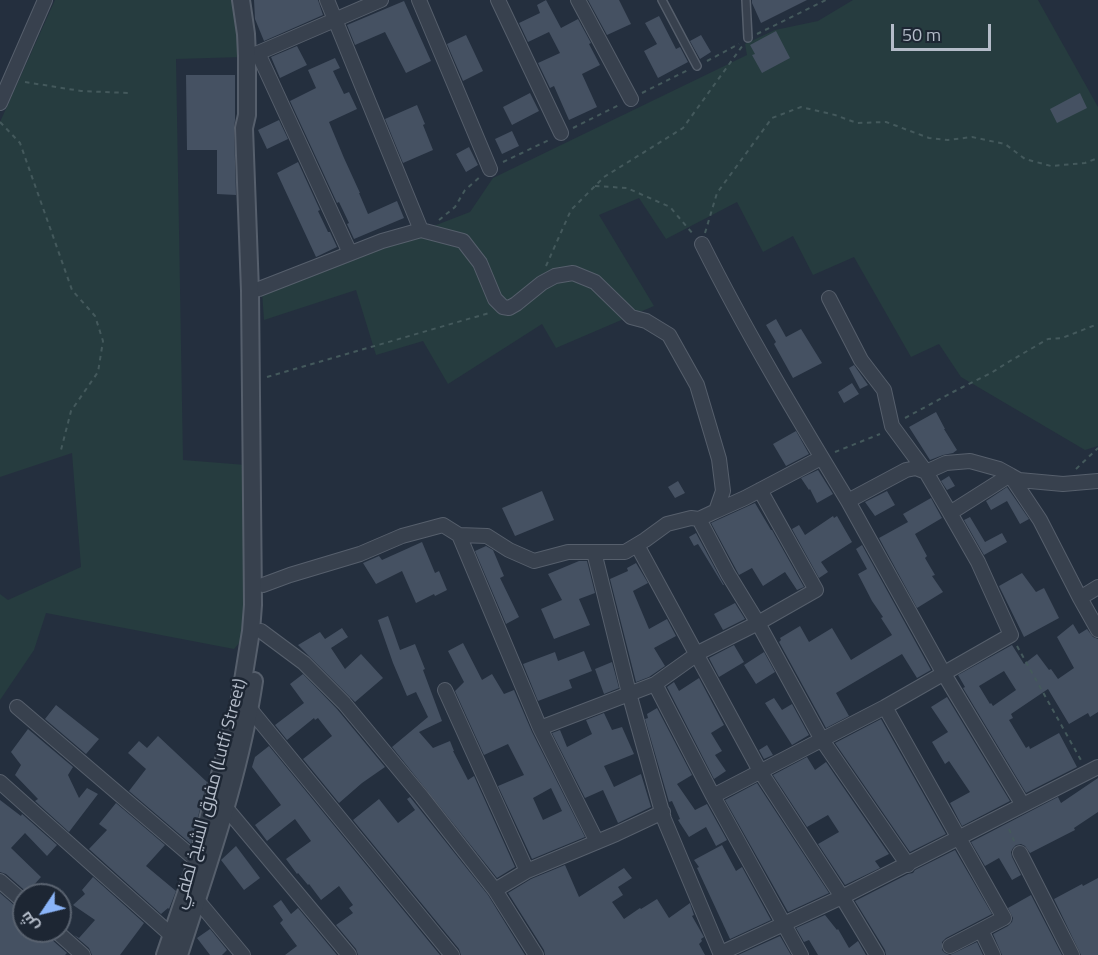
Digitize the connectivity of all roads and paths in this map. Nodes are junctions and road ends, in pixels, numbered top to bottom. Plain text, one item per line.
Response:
1 (45, 0) edge
2 (241, 0) edge
3 (327, 0) edge
4 (381, 0) edge
5 (419, 0) edge
6 (498, 0) edge
7 (578, 0) edge
8 (662, 0) edge
9 (746, 0) edge
10 (826, 0) edge
11 (335, 20) junction
12 (748, 38) junction
13 (252, 55) junction
14 (697, 66) junction
15 (10, 80) junction
16 (129, 93) dead end
17 (631, 99) junction
18 (0, 103) edge
19 (0, 122) edge
20 (561, 134) junction
21 (1098, 158) edge
22 (490, 169) junction
23 (595, 186) junction
24 (421, 230) junction
25 (702, 244) junction
26 (350, 253) junction
27 (542, 283) junction
28 (254, 290) junction
29 (829, 298) dead end
30 (502, 307) junction
31 (1098, 324) edge
32 (258, 380) junction
33 (892, 426) junction
34 (1098, 448) edge
35 (61, 450) dead end
36 (821, 458) junction
37 (926, 472) junction
38 (1010, 475) junction
39 (1098, 481) edge
40 (1063, 484) junction
41 (760, 490) junction
42 (848, 501) junction
43 (716, 511) junction
44 (950, 513) junction
45 (699, 519) junction
46 (459, 535) junction
47 (637, 545) junction
48 (594, 552) junction
49 (262, 585) junction
50 (1098, 587) edge
51 (1080, 598) junction
52 (758, 623) junction
53 (1098, 630) edge
54 (256, 631) junction
55 (1011, 635) junction
56 (697, 655) junction
57 (944, 674) junction
58 (655, 684) junction
59 (445, 690) dead end
60 (629, 693) junction
61 (17, 707) dead end
62 (885, 707) junction
63 (250, 709) junction
64 (540, 728) junction
65 (822, 740) junction
66 (1093, 770) edge
67 (760, 771) junction
68 (0, 782) edge
69 (214, 795) junction
70 (713, 796) junction
71 (1023, 806) junction
72 (226, 808) junction
73 (663, 812) junction
74 (1002, 816) junction
75 (958, 839) junction
76 (597, 842) junction
77 (1020, 853) joint
78 (202, 865) junction
79 (908, 865) junction
80 (527, 871) junction
81 (0, 881) edge
82 (495, 890) junction
83 (12, 892) edge
84 (192, 894) junction
85 (842, 897) junction
86 (783, 924) junction
87 (981, 930) junction
88 (70, 943) edge
89 (178, 945) edge
90 (950, 946) dead end
91 (721, 954) edge
92 (83, 955) edge
93 (165, 955) edge
94 (243, 955) edge
95 (349, 955) edge
96 (452, 955) edge
97 (536, 955) edge
98 (801, 955) edge
99 (877, 955) edge
100 (993, 955) edge
101 (1072, 955) edge

1 - 15 street
2 - 13 street
3 - 11 street
4 - 11 street
5 - 22 street
6 - 20 street
7 - 17 street
8 - 14 lane
9 - 12 lane
10 - 12 path
11 - 13 street
11 - 24 street
12 - 14 path
12 - 23 path
13 - 26 street
13 - 28 street
14 - 17 path
15 - 16 path
15 - 18 street
17 - 20 path
19 - 35 path
20 - 22 path
21 - 25 path
22 - 24 path
23 - 25 path
23 - 27 path
24 - 26 street
24 - 30 street
25 - 36 street
26 - 28 street
27 - 30 street
27 - 43 street
28 - 32 street
28 - 54 street
29 - 33 street
30 - 32 path
31 - 33 path
32 - 49 street
33 - 36 path
33 - 37 street
34 - 40 path
36 - 41 street
36 - 42 street
37 - 38 street
37 - 42 street
37 - 44 street
38 - 40 street
38 - 44 street
38 - 51 street
39 - 40 street
41 - 43 street
41 - 52 street
42 - 57 street
43 - 45 street
44 - 55 street
45 - 47 street
45 - 52 street
46 - 48 street
46 - 49 street
46 - 64 street
47 - 48 street
47 - 56 street
48 - 60 street
49 - 54 street
50 - 51 street
51 - 53 street
52 - 56 street
52 - 65 street
54 - 63 street
54 - 69 street, مفرق الشيخ لطفي (Lutfi Street)
54 - 82 street
55 - 57 street
55 - 66 path
56 - 58 street
56 - 67 street
57 - 62 street
57 - 71 street
58 - 60 street
58 - 70 street
59 - 80 street
60 - 64 street
60 - 73 street
61 - 78 street
62 - 65 street
62 - 75 street
63 - 72 street
63 - 96 street
64 - 76 street
65 - 67 street
65 - 79 street
66 - 71 street
67 - 70 street
67 - 85 street
68 - 89 street
69 - 72 street
69 - 78 street, مفرق الشيخ لطفي (Lutfi Street)
70 - 86 street
71 - 74 street
72 - 78 street
72 - 95 street
73 - 76 street
73 - 91 street
74 - 75 street
74 - 77 path
75 - 79 street
75 - 87 street
76 - 80 street
77 - 101 street
78 - 84 street, مفرق الشيخ لطفي (Lutfi Street)
79 - 85 street
80 - 82 street
81 - 83 street
82 - 97 street
84 - 89 street, مفرق الشيخ لطفي (Lutfi Street)
84 - 94 street
85 - 86 street
85 - 99 street
86 - 91 street
86 - 98 street
87 - 90 street
87 - 100 street
88 - 92 street
89 - 93 street, مفرق الشيخ لطفي (Lutfi Street)

